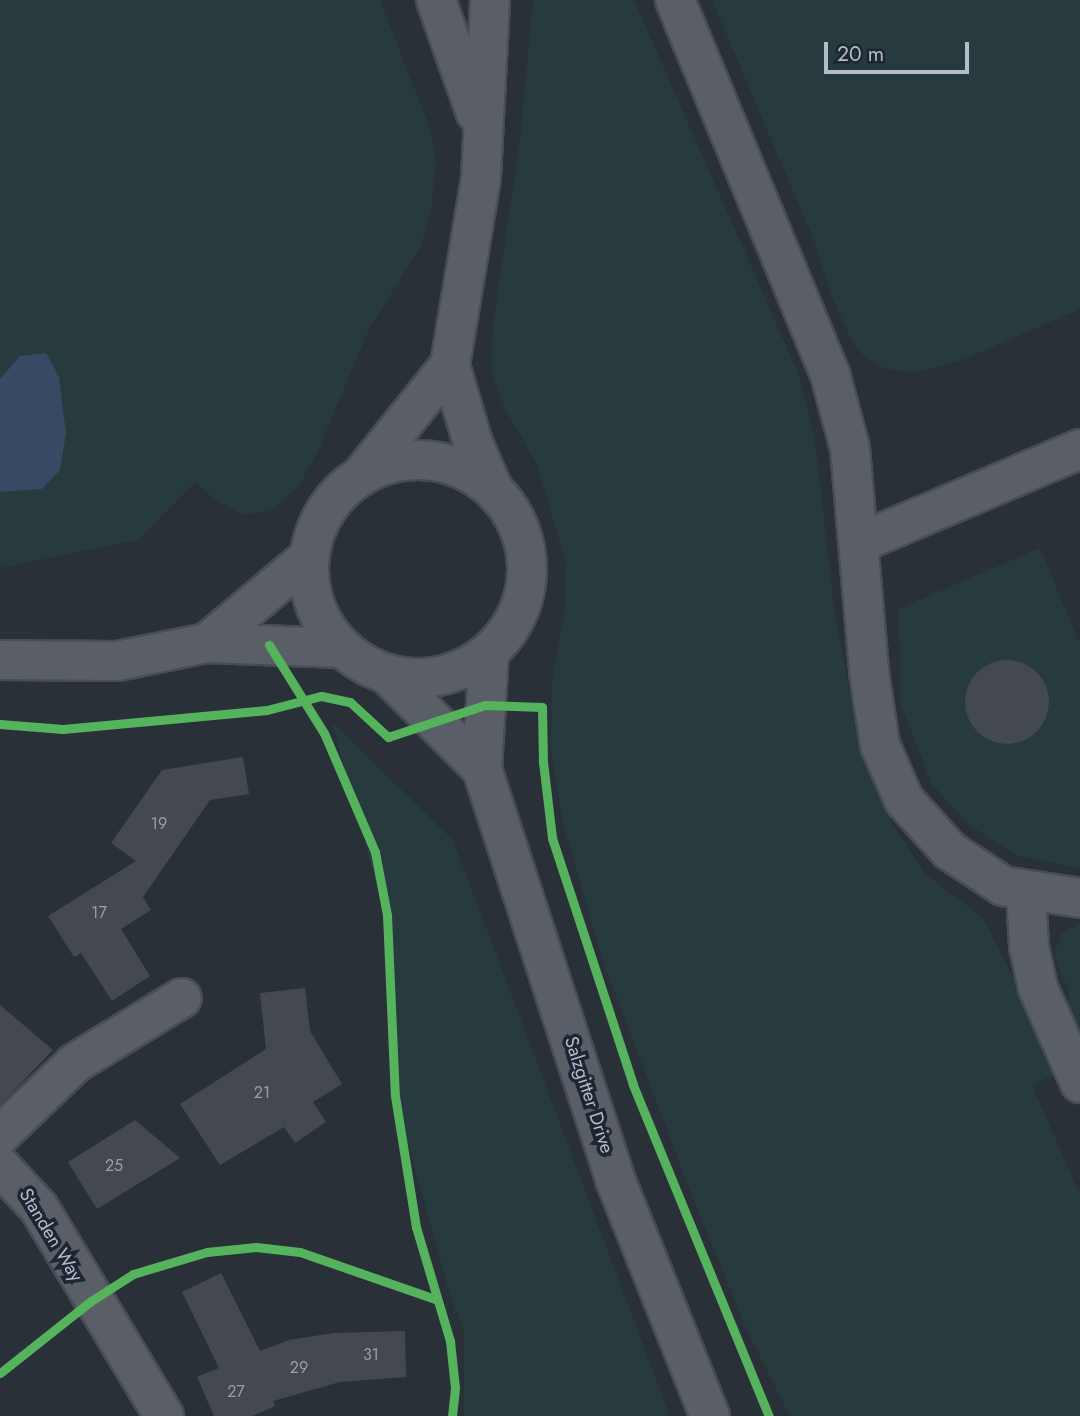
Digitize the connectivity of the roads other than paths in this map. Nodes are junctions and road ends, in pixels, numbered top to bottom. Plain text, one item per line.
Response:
1 (436, 0) edge
2 (491, 0) edge
3 (675, 0) edge
4 (481, 128) junction
5 (450, 365) junction
6 (1080, 449) edge
7 (361, 476) junction
8 (493, 489) junction
9 (861, 542) junction
10 (309, 557) junction
11 (207, 643) junction
12 (341, 648) junction
13 (489, 652) junction
14 (0, 660) edge
15 (387, 674) junction
16 (482, 769) junction
17 (1026, 891) junction
18 (1080, 898) edge
19 (182, 998) dead end
20 (1080, 1083) edge
21 (0, 1135) edge
22 (0, 1166) edge
23 (164, 1416) edge
24 (710, 1416) edge

1 - 4 street
2 - 4 street
3 - 9 street
4 - 5 street
5 - 7 street
5 - 8 street
6 - 9 street
7 - 8 street, Salzgitter Drive
7 - 10 street, Salzgitter Drive
8 - 13 street, Salzgitter Drive
9 - 17 street
10 - 11 street, Salzgitter Drive
10 - 12 street, Salzgitter Drive
11 - 12 street, Salzgitter Drive
11 - 14 street, Salzgitter Drive
12 - 15 street, Salzgitter Drive
13 - 15 street, Salzgitter Drive
13 - 16 street, Salzgitter Drive
15 - 16 street, Salzgitter Drive
16 - 24 street, Salzgitter Drive
17 - 18 street
17 - 20 street
19 - 21 street
22 - 23 street, Standen Way

